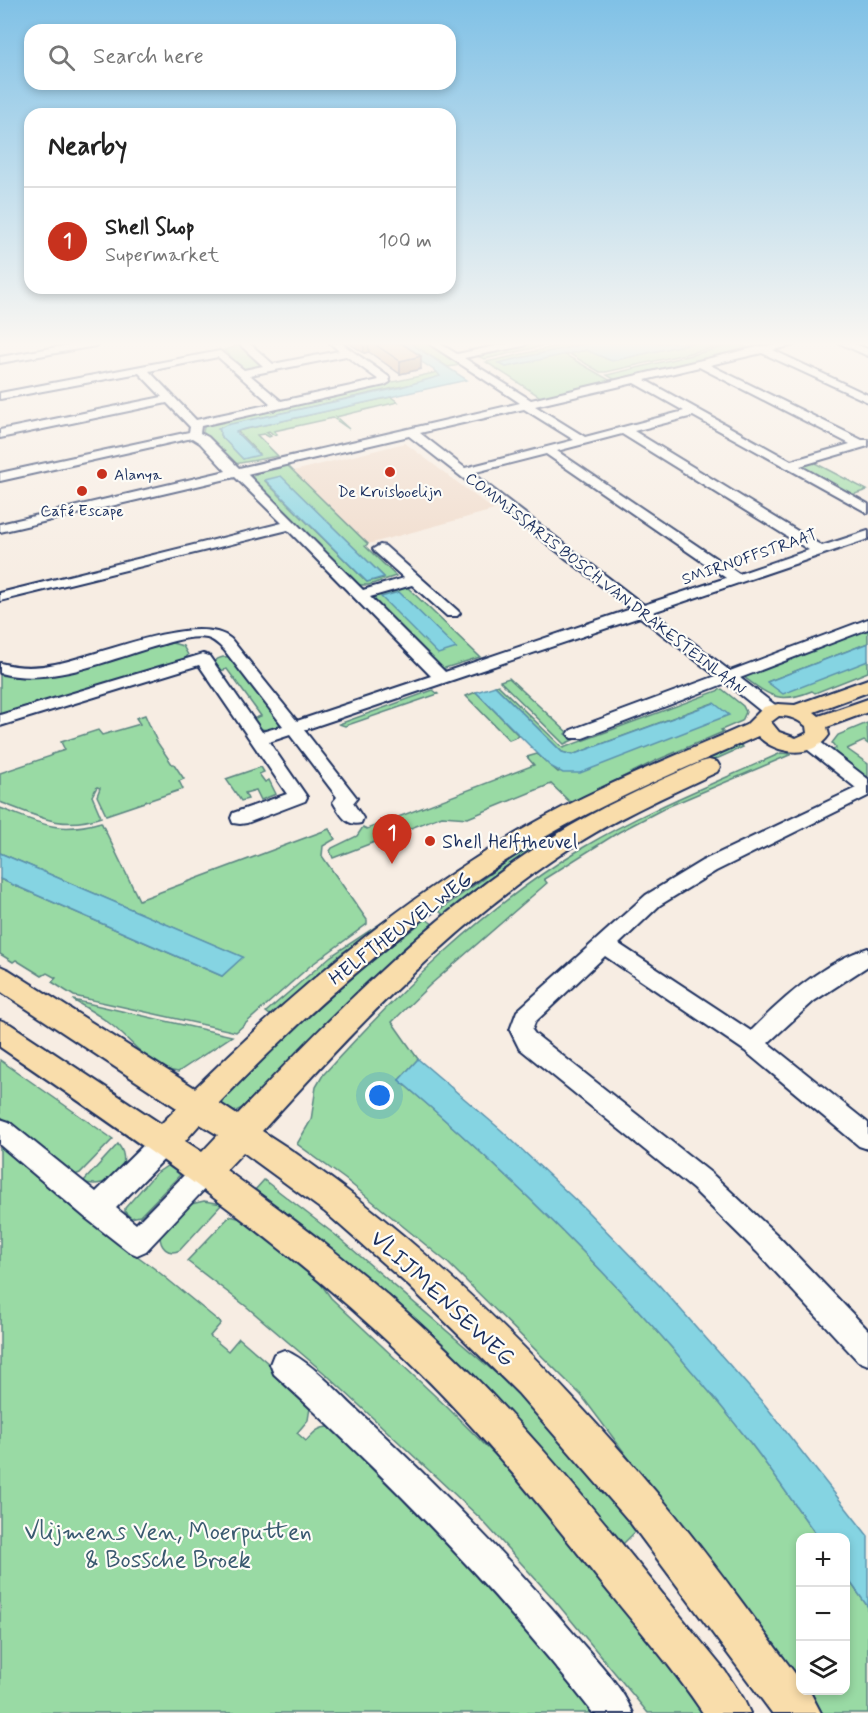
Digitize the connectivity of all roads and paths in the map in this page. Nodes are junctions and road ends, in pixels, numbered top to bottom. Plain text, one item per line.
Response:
1 (54, 423) edge
2 (189, 423) edge
3 (217, 423) edge
4 (449, 423) edge
5 (557, 423) edge
6 (651, 423) edge
7 (714, 423) edge
8 (822, 423) edge
9 (194, 429) junction
10 (624, 430) junction
11 (411, 432) junction
12 (0, 434) edge
13 (584, 441) junction
14 (864, 443) edge
15 (548, 450) junction
16 (790, 465) junction
17 (462, 472) junction
18 (237, 473) junction
19 (0, 477) edge
20 (865, 505) edge
21 (291, 525) junction
22 (0, 528) edge
23 (868, 535) edge
24 (380, 549) dead end
25 (820, 551) junction
26 (736, 578) junction
27 (414, 580) junction
28 (361, 595) junction
29 (0, 597) edge
30 (642, 611) junction
31 (452, 614) dead end
32 (868, 624) edge
33 (203, 634) junction
34 (231, 648) junction
35 (203, 659) junction
36 (0, 668) edge
37 (728, 677) junction
38 (442, 678) junction
39 (868, 685) edge
40 (868, 705) edge
41 (796, 712) junction
42 (0, 721) edge
43 (769, 725) junction
44 (294, 728) junction
45 (812, 733) junction
46 (577, 734) dead end
47 (260, 739) junction
48 (868, 788) edge
49 (240, 818) dead end
50 (354, 818) dead end
51 (603, 944) junction
52 (868, 956) edge
53 (0, 977) edge
54 (0, 1032) edge
55 (753, 1044) junction
56 (197, 1105) junction
57 (0, 1130) edge
58 (240, 1133) junction
59 (868, 1138) edge
60 (164, 1142) junction
61 (205, 1171) junction
62 (96, 1210) junction
63 (868, 1351) edge
64 (284, 1364) dead end
65 (615, 1713) edge
66 (728, 1713) edge
67 (799, 1713) edge

1 - 12 street
2 - 9 street
3 - 9 street
4 - 11 street
5 - 13 street
6 - 10 street
7 - 16 street
8 - 14 street
9 - 18 street
9 - 19 street
10 - 13 street
10 - 25 street
11 - 17 street, COMMISSARIS BOSCH VAN DRAKESTEINLAAN
11 - 18 street
13 - 15 street
14 - 16 street
15 - 17 street
15 - 26 street
16 - 20 street
17 - 30 street, COMMISSARIS BOSCH VAN DRAKESTEINLAAN
18 - 21 street
18 - 22 street
21 - 28 street
21 - 29 street
23 - 25 street, SMIRNOFFSTRAAT
24 - 27 street
25 - 26 street, SMIRNOFFSTRAAT
26 - 30 street, SMIRNOFFSTRAAT
27 - 28 street
27 - 31 street
28 - 38 street
30 - 37 street, COMMISSARIS BOSCH VAN DRAKESTEINLAAN
30 - 38 street, SMIRNOFFSTRAAT
32 - 37 street
33 - 34 street
33 - 35 street
33 - 36 street
34 - 35 street
34 - 44 street
35 - 42 street
35 - 47 street
37 - 43 street, COMMISSARIS BOSCH VAN DRAKESTEINLAAN
37 - 46 street
38 - 44 street, SMIRNOFFSTRAAT
39 - 41 main road
40 - 45 main road
41 - 43 main road
41 - 45 main road
43 - 45 main road
43 - 56 main road, HELFTHEUVELWEG
43 - 58 main road, HELFTHEUVELWEG
44 - 47 street, SMIRNOFFSTRAAT
44 - 50 street
45 - 48 street
47 - 49 street
48 - 51 street
51 - 55 street
51 - 63 street
52 - 55 street
53 - 56 main road, VLIJMENSEWEG
54 - 60 main road
55 - 59 street
56 - 58 main road, VLIJMENSEWEG
56 - 60 main road, HELFTHEUVELWEG
57 - 62 street
58 - 61 main road, HELFTHEUVELWEG
58 - 67 main road, VLIJMENSEWEG
60 - 61 main road
60 - 62 street, HELFTHEUVELWEG
61 - 62 street, HELFTHEUVELWEG
61 - 66 main road
64 - 65 street

